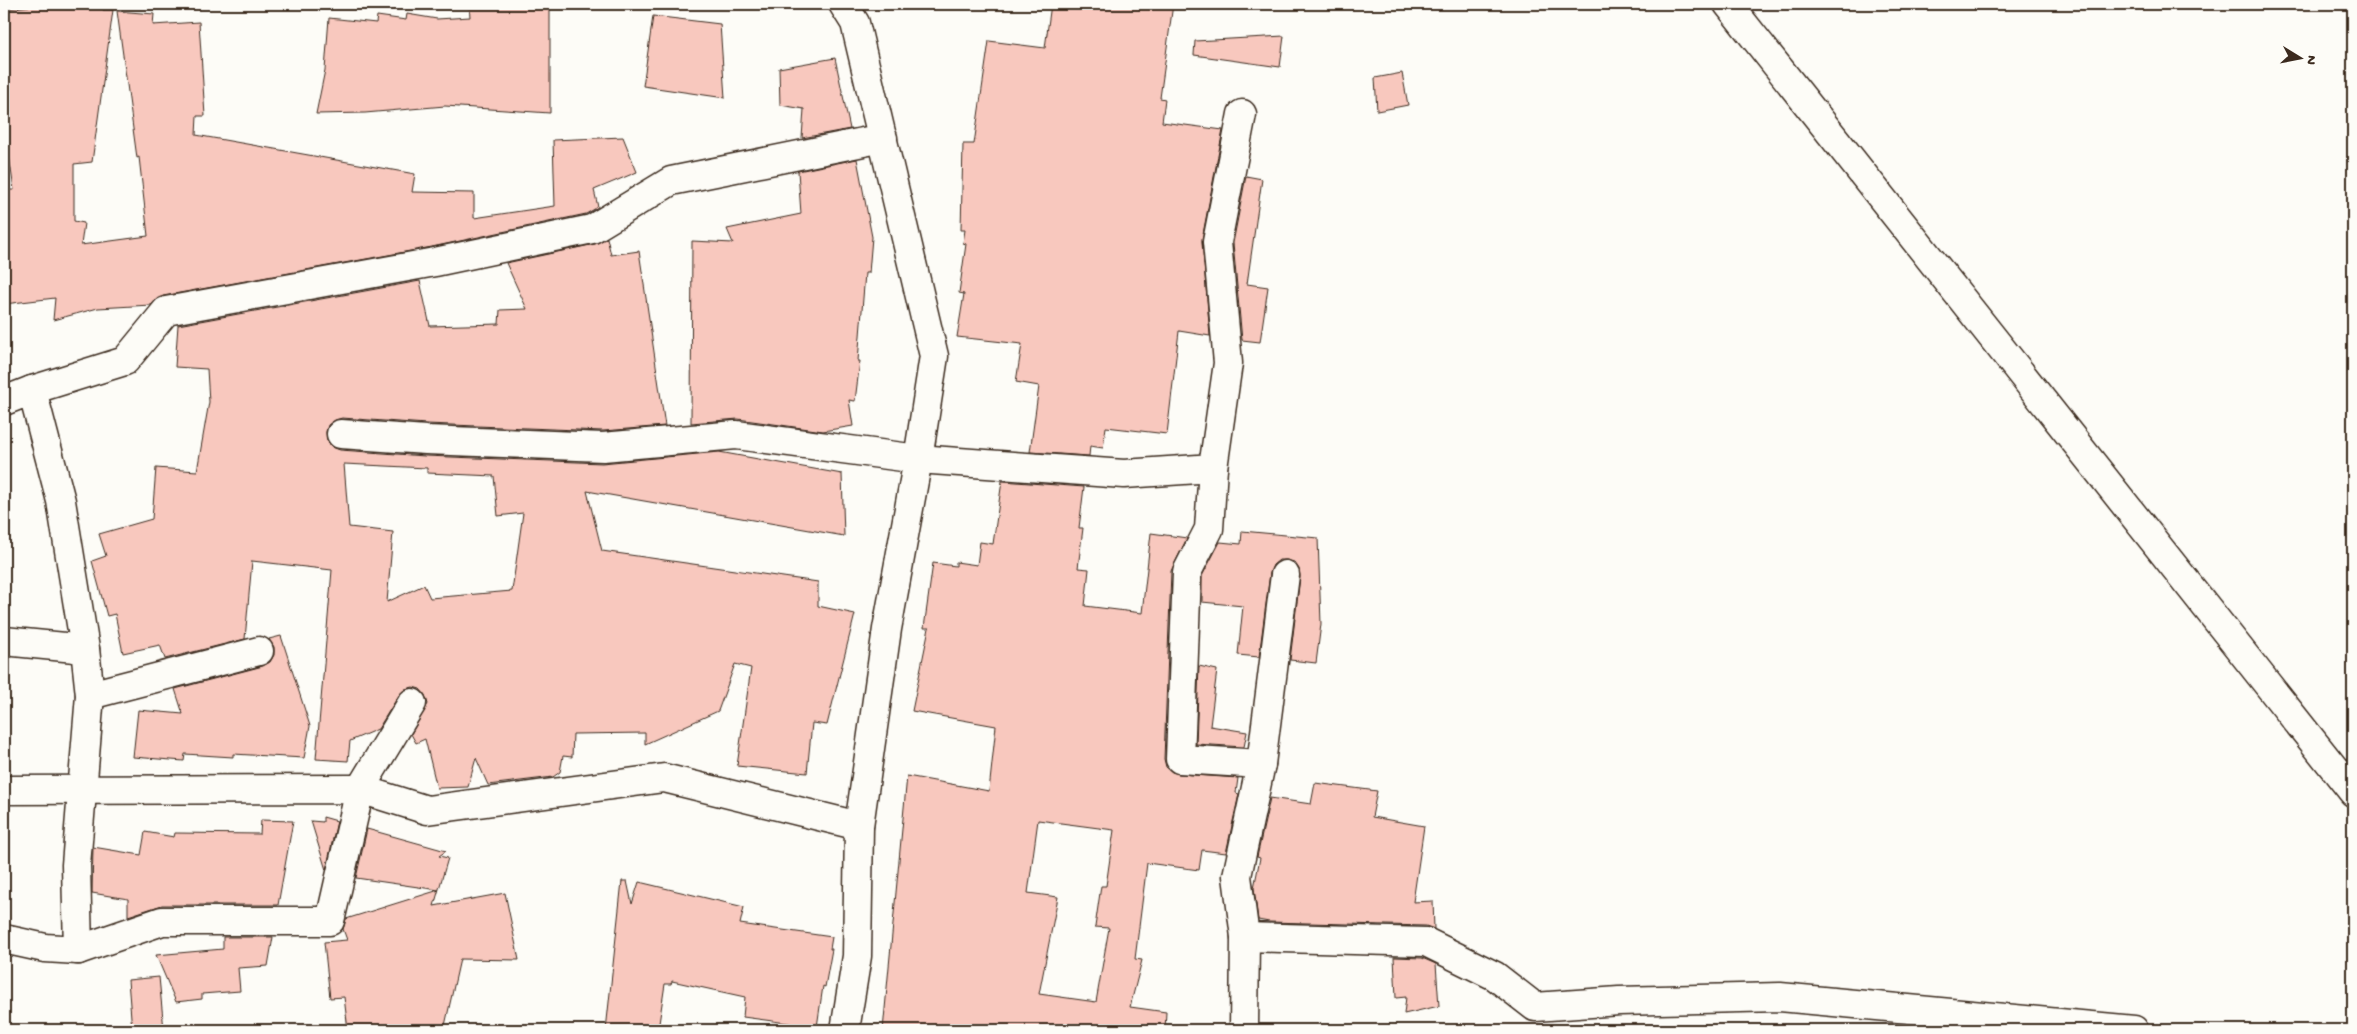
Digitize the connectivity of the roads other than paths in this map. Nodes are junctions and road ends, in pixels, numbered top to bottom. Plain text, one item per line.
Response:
1 (843, 4) edge
2 (1728, 4) edge
3 (1242, 114) dead end
4 (883, 138) junction
5 (32, 390) junction
6 (4, 401) edge
7 (341, 434) dead end
8 (918, 459) junction
9 (1213, 468) junction
10 (1285, 575) dead end
11 (4, 641) edge
12 (86, 648) junction
13 (259, 651) dead end
14 (90, 695) junction
15 (412, 703) dead end
16 (1261, 764) junction
17 (83, 789) junction
18 (360, 789) junction
19 (4, 790) edge
20 (2353, 792) edge
21 (859, 826) junction
22 (1245, 936) junction
23 (4, 939) edge
24 (78, 950) junction
25 (845, 1030) edge
26 (1244, 1030) edge
27 (2134, 1030) edge

1 - 4 street
2 - 20 street
3 - 9 street
4 - 5 street
4 - 8 street
5 - 6 street
5 - 12 street
7 - 8 street
8 - 9 street
8 - 21 street
9 - 16 street
10 - 16 street
11 - 12 street
12 - 14 street
13 - 14 street
14 - 17 street
15 - 18 street
16 - 22 street
17 - 18 street
17 - 19 street
17 - 24 street
18 - 21 street
18 - 24 street
21 - 25 street
22 - 26 street
22 - 27 street
23 - 24 street

